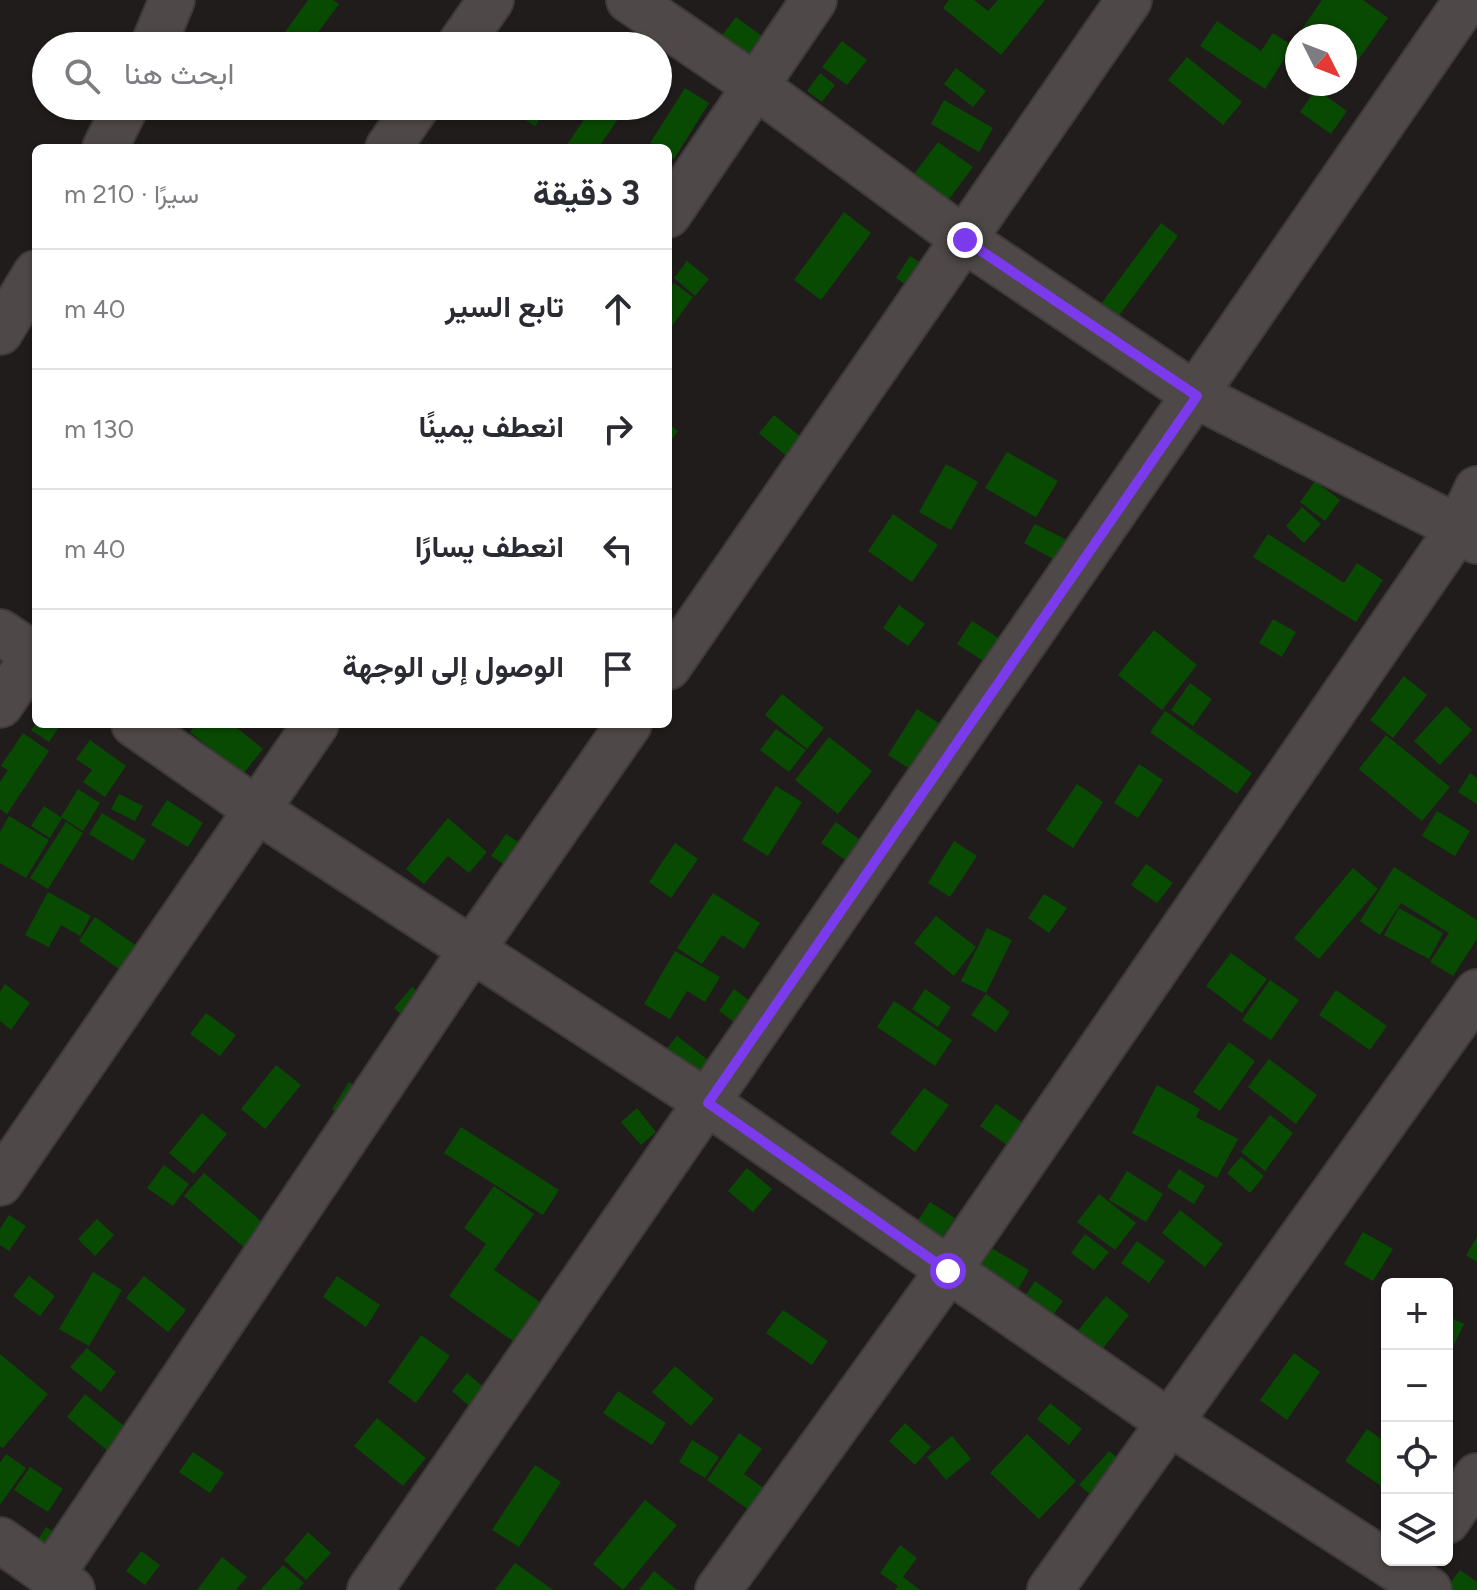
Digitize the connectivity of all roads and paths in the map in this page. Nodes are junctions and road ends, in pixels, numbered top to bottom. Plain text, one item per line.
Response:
1 (172, 0) edge
2 (491, 0) edge
3 (629, 0) edge
4 (814, 0) edge
5 (1129, 0) edge
6 (1467, 0) edge
7 (159, 32) edge
8 (469, 32) edge
9 (757, 87) junction
10 (119, 120) edge
11 (407, 120) edge
12 (107, 144) edge
13 (391, 144) edge
14 (672, 209) edge
15 (965, 240) junction
16 (32, 280) edge
17 (0, 332) edge
18 (1197, 396) junction
19 (1477, 489) edge
20 (1468, 535) edge
21 (27, 649) edge
22 (672, 661) edge
23 (0, 705) edge
24 (140, 728) edge
25 (313, 728) edge
26 (626, 728) edge
27 (257, 810) junction
28 (473, 948) junction
29 (1477, 992) edge
30 (708, 1103) junction
31 (0, 1183) edge
32 (948, 1271) junction
33 (1170, 1423) junction
34 (1477, 1476) edge
35 (1453, 1512) edge
36 (0, 1540) edge
37 (1415, 1579) edge
38 (61, 1583) edge
39 (370, 1590) edge
40 (718, 1590) edge
41 (1050, 1590) edge

1 - 7 street
2 - 8 street
3 - 9 street
4 - 9 street
5 - 15 street
6 - 18 street
9 - 14 street
9 - 15 street
10 - 12 street
11 - 13 street
15 - 18 street
15 - 22 street
16 - 17 street
18 - 20 street
18 - 30 street
19 - 20 street
20 - 32 street
21 - 23 street
24 - 27 street
25 - 27 street
26 - 28 street
27 - 28 street
27 - 31 street
28 - 30 street
28 - 38 street
29 - 33 street
30 - 32 street
30 - 39 street
32 - 33 street
32 - 40 street
33 - 37 street
33 - 41 street
34 - 35 street
36 - 38 street

